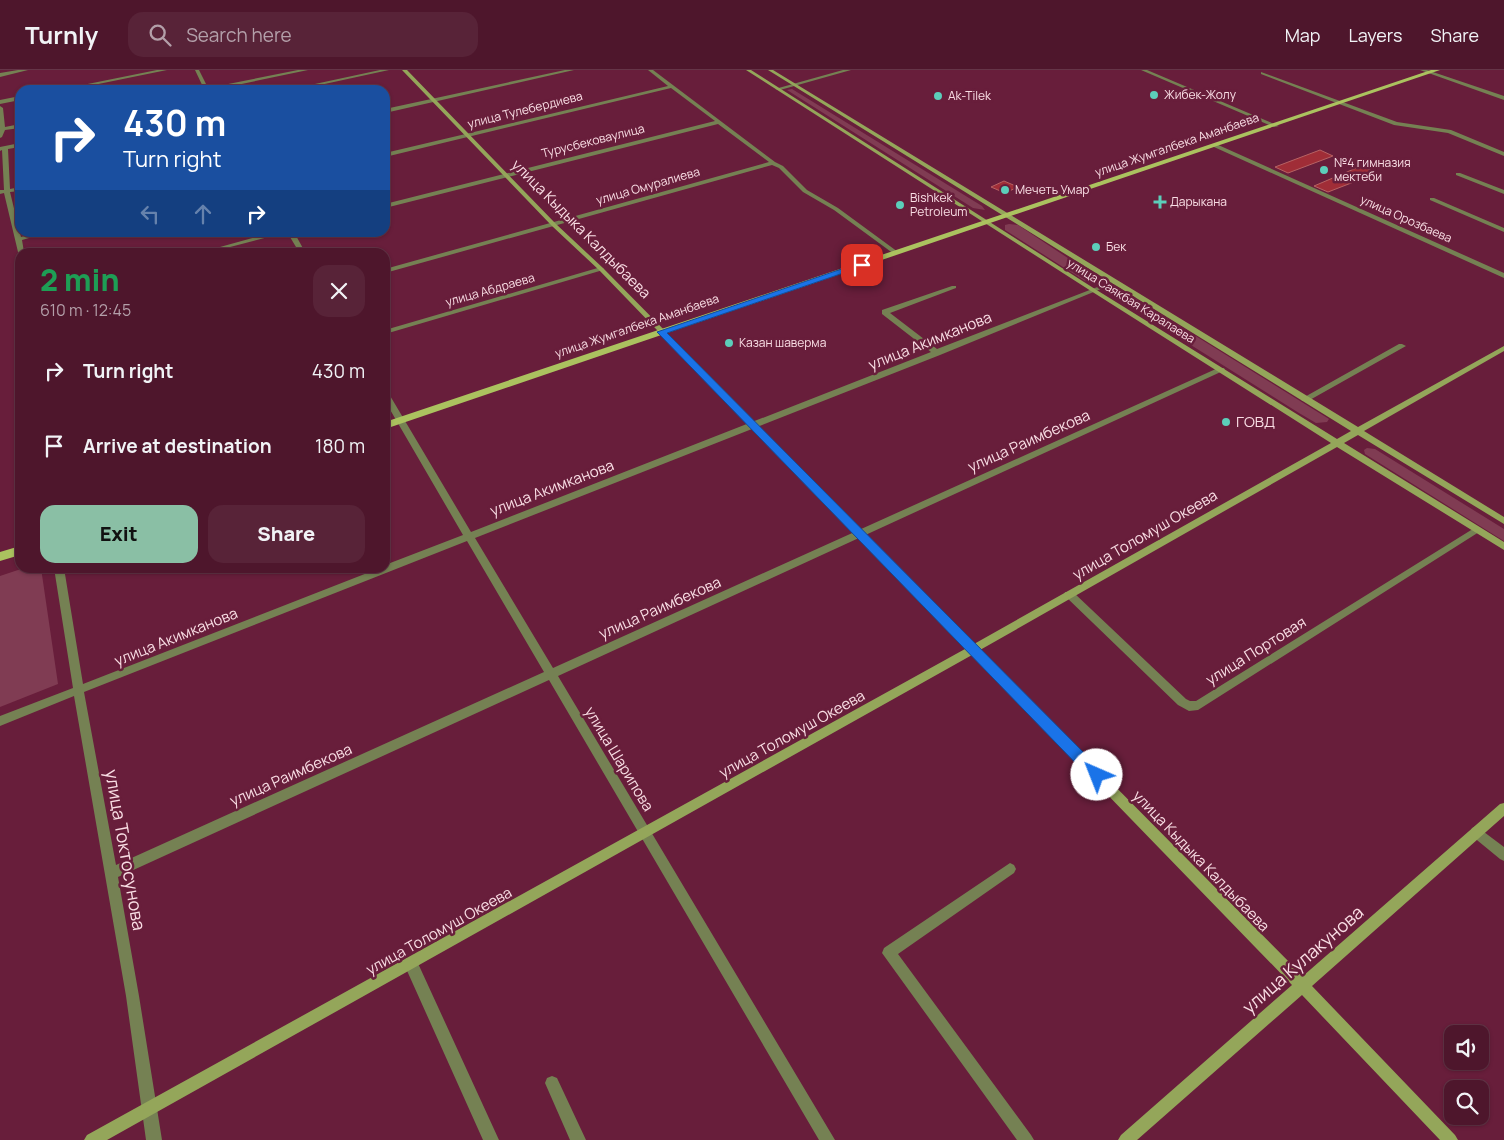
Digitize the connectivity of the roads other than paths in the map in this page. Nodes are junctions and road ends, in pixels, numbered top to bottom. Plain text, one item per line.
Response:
1 (26, 70) edge
2 (165, 70) edge
3 (197, 70) edge
4 (306, 70) edge
5 (387, 70) edge
6 (404, 70) edge
7 (572, 70) edge
8 (650, 70) edge
9 (748, 70) edge
10 (770, 70) edge
11 (849, 70) edge
12 (1143, 70) edge
13 (1422, 70) edge
14 (1434, 71) edge
15 (1263, 73) dead end
16 (0, 75) edge
17 (794, 84) junction
18 (86, 85) edge
19 (204, 85) edge
20 (231, 85) edge
21 (314, 85) edge
22 (671, 87) junction
23 (778, 90) junction
24 (1504, 98) edge
25 (15, 99) edge
26 (434, 100) junction
27 (0, 102) edge
28 (1341, 103) junction
29 (0, 108) edge
30 (390, 110) edge
31 (719, 122) junction
32 (1276, 126) junction
33 (15, 127) edge
34 (3, 129) junction
35 (0, 136) edge
36 (470, 136) junction
37 (1216, 146) junction
38 (3, 149) edge
39 (390, 154) edge
40 (1504, 154) edge
41 (773, 162) junction
42 (505, 174) junction
43 (1458, 174) dead end
44 (3, 192) edge
45 (1504, 192) edge
46 (1432, 199) dead end
47 (390, 205) edge
48 (1009, 216) junction
49 (554, 224) junction
50 (988, 224) junction
51 (15, 227) edge
52 (1504, 230) edge
53 (27, 237) edge
54 (264, 237) edge
55 (293, 237) edge
56 (19, 239) joint
57 (20, 248) edge
58 (221, 248) edge
59 (300, 248) edge
60 (896, 253) junction
61 (601, 269) junction
62 (390, 270) edge
63 (1504, 276) edge
64 (1115, 282) junction
65 (954, 287) dead end
66 (1092, 290) junction
67 (390, 331) edge
68 (661, 332) junction
69 (1402, 346) dead end
70 (1504, 348) edge
71 (937, 353) junction
72 (1220, 370) junction
73 (1305, 399) junction
74 (390, 402) edge
75 (401, 420) junction
76 (390, 424) edge
77 (754, 425) junction
78 (1358, 431) junction
79 (1337, 443) junction
80 (1504, 521) edge
81 (1476, 530) junction
82 (860, 534) junction
83 (469, 536) junction
84 (1504, 547) edge
85 (15, 552) edge
86 (0, 556) edge
87 (390, 564) edge
88 (60, 573) edge
89 (364, 573) edge
90 (1069, 595) junction
91 (974, 650) junction
92 (551, 674) junction
93 (77, 691) junction
94 (0, 721) edge
95 (1504, 808) edge
96 (1476, 832) junction
97 (645, 833) junction
98 (1504, 855) edge
99 (1010, 869) dead end
100 (112, 873) junction
101 (411, 964) junction
102 (1302, 985) junction
103 (552, 1083) dead end
104 (150, 1110) junction
105 (92, 1140) edge
106 (154, 1140) edge
107 (491, 1140) edge
108 (578, 1140) edge
109 (827, 1140) edge
110 (1026, 1140) edge
111 (1126, 1140) edge
112 (1450, 1140) edge

1 - 16 street
2 - 18 street
3 - 19 street
4 - 20 street
5 - 21 street
6 - 26 street, улица Кыдыка Калдыбаева
7 - 26 street
8 - 22 street
9 - 23 street, улица Саякбая Каралаева
10 - 17 street, улица Саякбая Каралаева
11 - 17 street
12 - 32 street
13 - 14 street
14 - 24 street
14 - 28 main road, улица Жумгалбека Аманбаева
15 - 28 street
17 - 23 street
17 - 48 street, улица Саякбая Каралаева
22 - 31 street
22 - 36 street, улица Тулебердиева
23 - 50 street, улица Саякбая Каралаева
25 - 27 street
26 - 30 street
26 - 36 street, улица Кыдыка Калдыбаева
28 - 32 main road, улица Жумгалбека Аманбаева
28 - 40 street
29 - 34 street
31 - 41 street
31 - 42 street, Турусбековаулица
32 - 37 main road, улица Жумгалбека Аманбаева
33 - 34 street
34 - 35 street
36 - 39 street, улица Тулебердиева
36 - 42 street, улица Кыдыка Калдыбаева
37 - 48 main road, улица Жумгалбека Аманбаева
37 - 63 street, улица Орозбаева
38 - 44 street
41 - 49 street, улица Омуралиева
41 - 60 street
42 - 47 street, Турусбековаулица
42 - 49 street, улица Кыдыка Калдыбаева
43 - 45 street
44 - 51 street
46 - 52 street
48 - 50 main road, улица Жумгалбека Аманбаева
48 - 64 street, улица Саякбая Каралаева
49 - 61 street, улица Кыдыка Калдыбаева
49 - 62 street, улица Омуралиева
50 - 60 main road, улица Жумгалбека Аманбаева
50 - 66 street, улица Саякбая Каралаева
53 - 56 street
54 - 58 street
55 - 59 street
56 - 57 street
60 - 68 main road, улица Жумгалбека Аманбаева
61 - 67 street, улица Абдраева
61 - 68 street, улица Кыдыка Калдыбаева
64 - 66 street, улица Акимканова
64 - 73 street, улица Саякбая Каралаева
65 - 71 street
66 - 71 street, улица Акимканова
66 - 72 street, улица Саякбая Каралаева
68 - 75 main road, улица Жумгалбека Аманбаева
68 - 77 street, улица Кыдыка Калдыбаева
69 - 73 street
70 - 78 street, улица Толомуш Океева
71 - 77 street, улица Акимканова
72 - 79 street, улица Саякбая Каралаева
72 - 82 street, улица Раимбекова
73 - 78 street, улица Саякбая Каралаева
74 - 75 street, улица Шарипова
75 - 76 main road, улица Жумгалбека Аманбаева
75 - 83 street, улица Шарипова
77 - 82 street, улица Кыдыка Калдыбаева
77 - 83 street, улица Акимканова
78 - 79 street, улица Толомуш Океева
78 - 80 street, улица Саякбая Каралаева
79 - 81 street, улица Саякбая Каралаева
79 - 90 street, улица Толомуш Океева
81 - 84 street, улица Саякбая Каралаева
81 - 90 street, улица Портовая
82 - 91 street, улица Кыдыка Калдыбаева
82 - 92 street, улица Раимбекова
83 - 87 street, улица Акимканова
83 - 92 street, улица Шарипова
85 - 86 main road
88 - 93 street, улица Токтосунова
89 - 93 street, улица Акимканова
90 - 91 street, улица Толомуш Океева
91 - 97 street, улица Толомуш Океева
91 - 102 street, улица Кыдыка Калдыбаева
92 - 97 street, улица Шарипова
92 - 100 street, улица Раимбекова
93 - 94 street, улица Акимканова
93 - 100 street, улица Токтосунова
95 - 96 street, улица Кулакунова
96 - 98 street
96 - 102 street, улица Кулакунова
97 - 101 street, улица Толомуш Океева
97 - 109 street, улица Шарипова
99 - 110 street
100 - 104 street, улица Токтосунова
101 - 104 street, улица Толомуш Океева
101 - 107 street
102 - 111 street, улица Кулакунова
102 - 112 street, улица Кыдыка Калдыбаева
103 - 108 street
104 - 105 street, улица Толомуш Океева
104 - 106 street, улица Токтосунова

